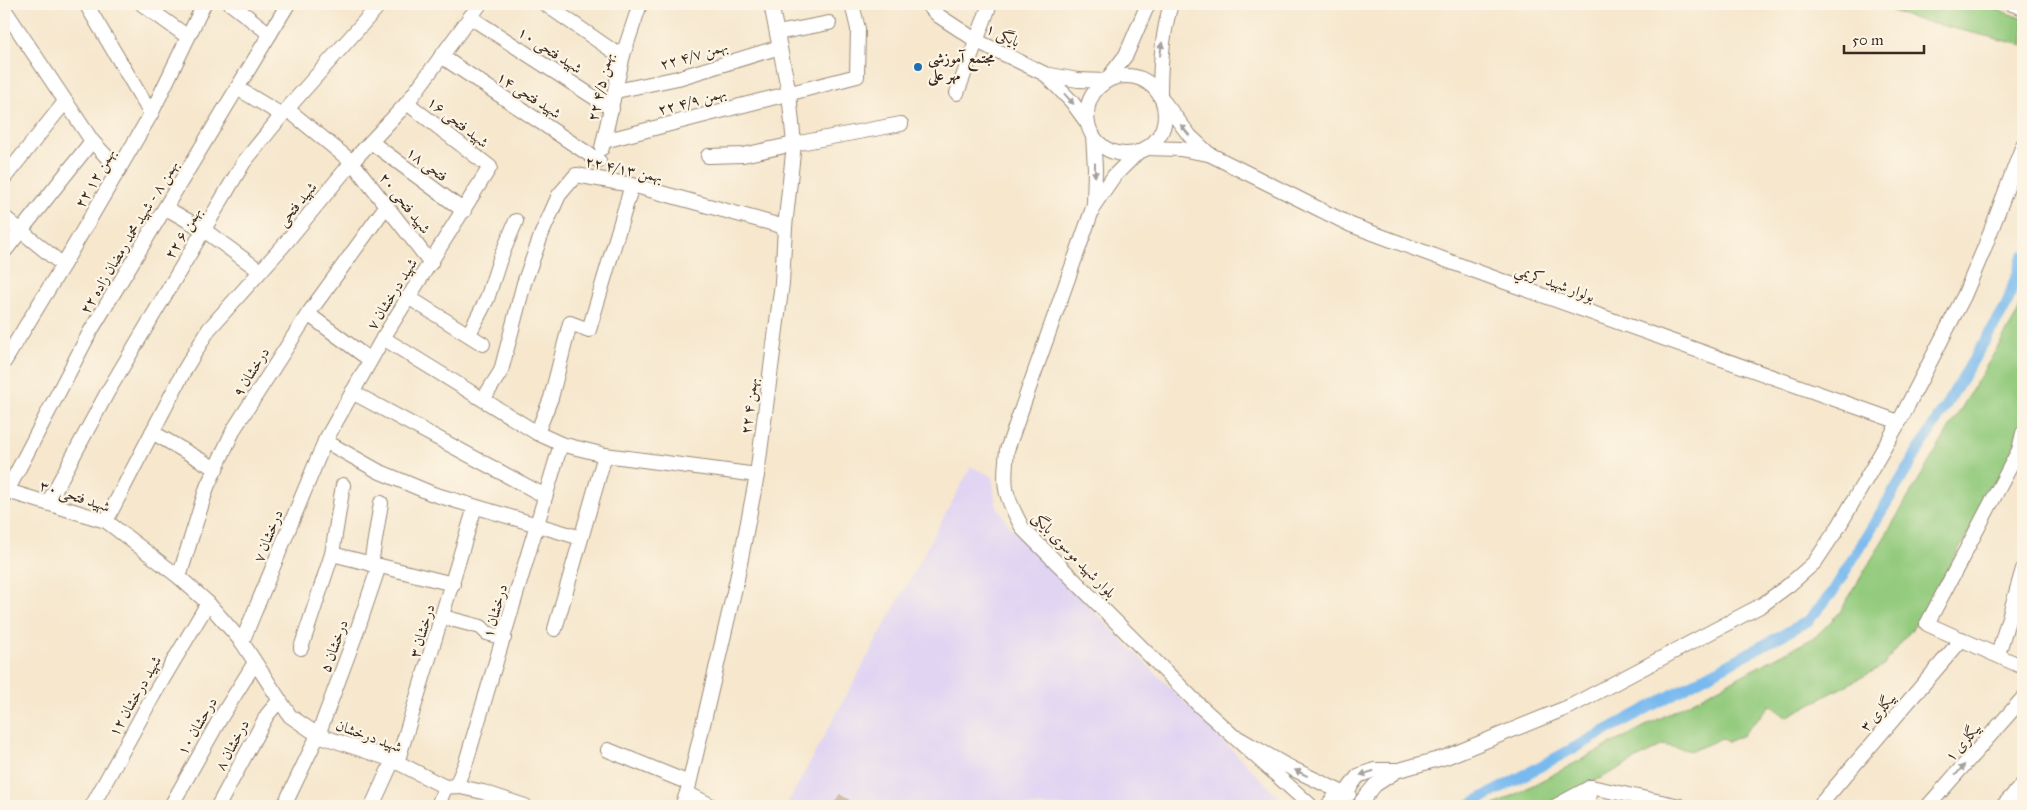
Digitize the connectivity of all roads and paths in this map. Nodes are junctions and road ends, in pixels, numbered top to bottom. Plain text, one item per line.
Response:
1 (86, 4) edge
2 (142, 4) edge
3 (204, 4) edge
4 (231, 4) edge
5 (288, 4) edge
6 (380, 4) edge
7 (480, 4) edge
8 (544, 4) edge
9 (640, 4) edge
10 (771, 4) edge
11 (852, 4) edge
12 (927, 4) edge
13 (990, 4) edge
14 (1148, 4) edge
15 (1171, 4) edge
16 (2012, 4) edge
17 (5, 7) edge
18 (2023, 8) edge
19 (470, 17) junction
20 (828, 23) dead end
21 (270, 34) junction
22 (188, 37) junction
23 (779, 40) junction
24 (976, 41) junction
25 (623, 55) junction
26 (441, 56) junction
27 (1045, 74) junction
28 (1106, 81) junction
29 (237, 88) junction
30 (616, 91) junction
31 (789, 93) junction
32 (957, 93) dead end
33 (1162, 98) junction
34 (65, 102) junction
35 (407, 103) junction
36 (612, 109) junction
37 (284, 112) junction
38 (151, 114) junction
39 (901, 124) dead end
40 (1091, 131) junction
41 (604, 141) junction
42 (92, 142) junction
43 (371, 142) junction
44 (794, 144) junction
45 (2023, 145) edge
46 (1142, 150) junction
47 (1210, 154) junction
48 (708, 156) dead end
49 (599, 161) junction
50 (352, 162) junction
51 (490, 167) joint
52 (119, 170) junction
53 (4, 178) edge
54 (595, 178) junction
55 (632, 185) junction
56 (387, 204) junction
57 (1094, 205) junction
58 (166, 208) junction
59 (464, 211) junction
60 (4, 217) edge
61 (516, 221) dead end
62 (785, 227) junction
63 (204, 230) junction
64 (21, 232) junction
65 (4, 252) edge
66 (431, 263) junction
67 (63, 264) junction
68 (260, 271) junction
69 (408, 297) junction
70 (308, 314) junction
71 (469, 334) junction
72 (383, 338) junction
73 (483, 344) dead end
74 (370, 360) junction
75 (4, 362) edge
76 (352, 392) junction
77 (484, 398) junction
78 (1898, 422) junction
79 (152, 432) junction
80 (537, 433) junction
81 (2023, 434) edge
82 (325, 441) junction
83 (561, 444) junction
84 (2021, 451) edge
85 (605, 455) junction
86 (216, 469) junction
87 (757, 475) junction
88 (343, 485) dead end
89 (5, 491) edge
90 (545, 496) junction
91 (48, 503) junction
92 (380, 503) dead end
93 (475, 508) junction
94 (106, 521) junction
95 (537, 525) junction
96 (581, 538) junction
97 (332, 554) junction
98 (375, 565) junction
99 (2023, 569) edge
100 (179, 577) junction
101 (453, 584) junction
102 (208, 603) junction
103 (443, 617) junction
104 (555, 629) dead end
105 (504, 638) junction
106 (1962, 639) junction
107 (242, 642) junction
108 (301, 648) dead end
109 (1998, 655) junction
110 (254, 664) junction
111 (2023, 667) edge
112 (2023, 698) edge
113 (279, 701) junction
114 (318, 735) junction
115 (1238, 738) junction
116 (608, 750) dead end
117 (395, 762) junction
118 (1399, 770) junction
119 (2023, 784) edge
120 (450, 786) junction
121 (1591, 787) junction
122 (688, 788) junction
123 (1345, 794) junction
124 (1364, 804) edge
125 (92, 806) edge
126 (171, 806) edge
127 (218, 806) edge
128 (284, 806) edge
129 (372, 806) edge
130 (438, 806) edge
131 (524, 806) edge
132 (682, 806) edge
133 (712, 806) edge
134 (1310, 806) edge
135 (1328, 806) edge
136 (1556, 806) edge
137 (1586, 806) edge
138 (1680, 806) edge
139 (1819, 806) edge
140 (1928, 806) edge
141 (2003, 806) edge

1 - 38 street
2 - 22 street
3 - 22 street, ۲۲ بهمن ۱۲
4 - 21 street
5 - 21 street, ۲۲ بهمن ۸ - شهید محمد رمضان زاده
6 - 37 street, ۲۲ بهمن ۶
7 - 19 street, شهید فتحی
8 - 25 street
9 - 25 street, ۲۲ بهمن ۴/۵
10 - 23 street, ۲۲ بهمن ۴
11 - 31 street, ۲۲ بهمن ۴/۹
12 - 24 street, بایگی ۱
13 - 24 street
14 - 28 street
33 -> 15 street
16 - 18 street
17 - 34 street
19 - 26 street, شهید فتحی
19 - 36 street, شهید فتحی ۱۰
20 - 23 street, ۲۲ بهمن ۴/۷
21 - 29 street, ۲۲ بهمن ۸ - شهید محمد رمضان زاده
22 - 38 street, ۲۲ بهمن ۱۲
23 - 30 street, ۲۲ بهمن ۴/۷
23 - 31 street, ۲۲ بهمن ۴
24 - 27 street, بایگی ۱
24 - 32 street
25 - 30 street, ۲۲ بهمن ۴/۵
26 - 35 street, شهید فتحی
26 - 49 street, شهید فتحی ۱۴
27 - 28 street
27 -> 40 street
28 - 33 street
28 - 40 street
29 - 37 street, شهید فتحی ۲۰
29 - 58 street, ۲۲ بهمن ۸ - شهید محمد رمضان زاده
30 - 36 street, ۲۲ بهمن ۴/۵
31 - 41 street, ۲۲ بهمن ۴/۹
31 - 44 street, ۲۲ بهمن ۴
33 - 46 street
47 -> 33 street, بولوار شهيد كريمي
34 - 42 street
34 - 53 street
35 - 43 street, شهید فتحی
35 - 51 street, شهید فتحی ۱۶
36 - 41 street, ۲۲ بهمن ۴/۵
37 - 50 street, شهید فتحی ۲۰
37 - 63 street, ۲۲ بهمن ۶
38 - 52 street, ۲۲ بهمن ۱۲
39 - 44 street
40 - 46 street
40 -> 57 street, بلوار شهید موسوی بایگی
41 - 49 street, ۲۲ بهمن ۴/۵
42 - 52 street
42 - 64 street
43 - 50 street, شهید فتحی
43 - 59 street, فتحی ۱۸
44 - 48 street
44 - 62 street, ۲۲ بهمن ۴
45 - 78 street
46 - 47 street, بولوار شهيد كريمي
46 - 57 street, بلوار شهید موسوی بایگی
47 - 78 street, بولوار شهيد كريمي
49 - 54 street, ۲۲ بهمن ۴/۵
50 - 56 street, شهید فتحی ۲۰
50 - 68 street, شهید فتحی
51 - 59 street, شهید درخشان ۷
52 - 67 street, ۲۲ بهمن ۱۲
54 - 55 street, ۲۲ بهمن ۴/۱۳
54 - 77 street, ۲۲ بهمن ۴/۱۳
55 - 62 street, ۲۲ بهمن ۴/۱۳
55 - 80 street
56 - 66 street, شهید فتحی ۲۰
56 - 70 street, درخشان ۹
57 - 115 street, بلوار شهید موسوی بایگی
58 - 63 street
58 - 89 street, ۲۲ بهمن ۸ - شهید محمد رمضان زاده
59 - 66 street, شهید درخشان ۷
60 - 64 street
61 - 71 street
62 - 87 street, ۲۲ بهمن ۴
63 - 68 street
63 - 91 street, ۲۲ بهمن ۶
64 - 65 street
64 - 67 street
66 - 69 street, شهید درخشان ۷
67 - 75 street, ۲۲ بهمن ۱۲
68 - 79 street, شهید فتحی
69 - 71 street
69 - 72 street, شهید درخشان ۷
70 - 74 street
70 - 86 street, درخشان ۹
71 - 73 street
72 - 74 street, شهید درخشان ۷
72 - 77 street
74 - 76 street, شهید درخشان ۷
76 - 82 street, شهید درخشان ۷
76 - 90 street
77 - 80 street
78 - 118 street
79 - 86 street
79 - 94 street, شهید فتحی
80 - 83 street
81 - 84 street
82 - 93 street
82 - 107 street, درخشان ۷
83 - 85 street
83 - 90 street, درخشان ۱
84 - 106 street
85 - 87 street
85 - 96 street
86 - 100 street, درخشان ۹
87 - 122 street, ۲۲ بهمن ۴
88 - 97 street
89 - 91 street, شهید فتحی ۳۰
90 - 95 street, درخشان ۱
91 - 94 street, شهید فتحی ۳۰
92 - 98 street, درخشان ۵
93 - 95 street
93 - 101 street, درخشان ۳
94 - 100 street, شهید فتحی ۳۰
95 - 96 street
95 - 105 street, درخشان ۱
96 - 104 street
97 - 98 street
97 - 108 street
98 - 101 street
98 - 114 street, درخشان ۵
99 - 109 street
100 - 102 street, شهید فتحی ۳۰
101 - 103 street, درخشان ۳
102 - 107 street, شهید درخشان
102 - 125 street, شهید درخشان ۱۲
103 - 105 street
103 - 117 street, درخشان ۳
105 - 120 street, درخشان ۱
106 - 109 street
106 - 139 street, بیگلری ۳
107 - 110 street, شهید درخشان
109 - 111 street
110 - 113 street, شهید درخشان
110 - 126 street, درحشان ۱۰
140 -> 112 street, بیگلری ۱
113 - 114 street, شهید درخشان
113 - 127 street, درخشان ۸
114 - 117 street, شهید درخشان
114 - 128 street, درخشان ۵
123 -> 115 street, بلوار شهید موسوی بایگی
115 - 134 street, بلوار شهید موسوی بایگی
116 - 122 street
117 - 120 street, شهید درخشان
117 - 129 street, درخشان ۳
118 -> 123 street
118 - 124 street
119 - 141 street
120 - 130 street, درخشان ۱
120 - 131 street, شهید درخشان
121 - 136 street
121 - 137 street
121 - 138 street
122 - 132 street, ۲۲ بهمن ۴
122 - 133 street
123 - 124 street, بلوار شهید موسوی بایگی
123 - 135 street

